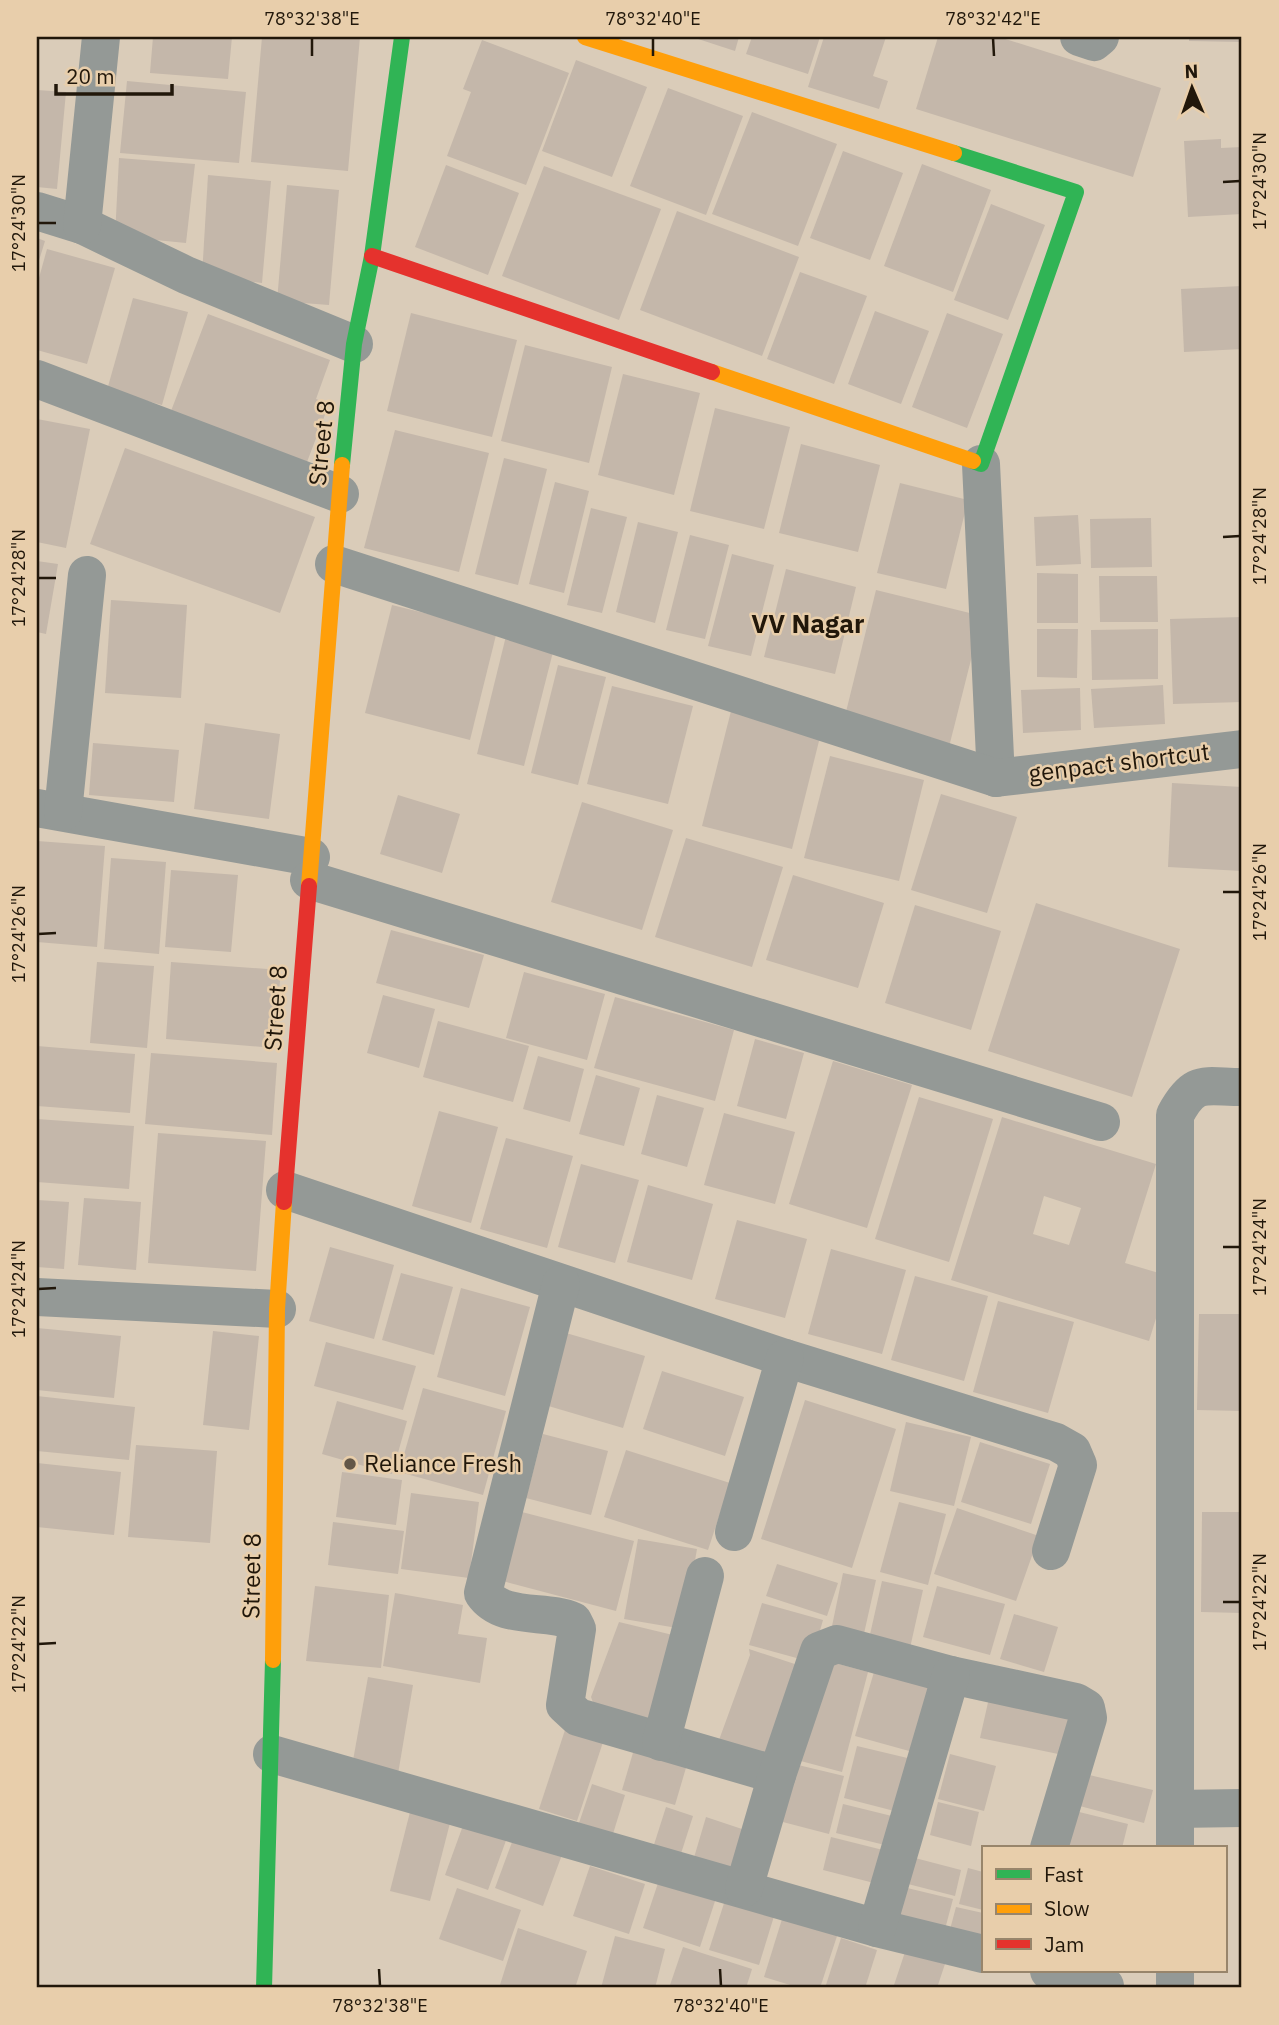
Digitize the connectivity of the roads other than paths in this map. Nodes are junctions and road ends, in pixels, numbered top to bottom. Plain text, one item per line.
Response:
1 (101, 37) edge
2 (402, 37) edge
3 (585, 37) edge
4 (1079, 37) edge
5 (1100, 37) edge
6 (37, 211) edge
7 (82, 225) junction
8 (372, 256) junction
9 (354, 344) junction
10 (37, 379) edge
11 (981, 464) junction
12 (340, 494) junction
13 (334, 564) junction
14 (87, 575) dead end
15 (1242, 749) edge
16 (996, 778) junction
17 (50, 810) edge
18 (310, 869) junction
19 (1242, 1087) edge
20 (1101, 1122) dead end
21 (285, 1190) junction
22 (561, 1284) junction
23 (37, 1297) edge
24 (278, 1309) junction
25 (785, 1358) junction
26 (734, 1532) dead end
27 (1051, 1551) dead end
28 (705, 1576) dead end
29 (951, 1675) junction
30 (661, 1742) junction
31 (272, 1754) junction
32 (777, 1775) junction
33 (1242, 1808) edge
34 (1175, 1809) junction
35 (1050, 1846) edge
36 (1175, 1846) edge
37 (744, 1888) junction
38 (877, 1928) junction
39 (982, 1954) edge
40 (1053, 1972) edge
41 (1105, 1986) dead end
42 (264, 1988) edge

1 - 7 street
2 - 8 street, Street 8
3 - 11 street
4 - 5 street
6 - 7 street
7 - 9 street
8 - 9 street, Street 8
8 - 11 street
9 - 12 street, Street 8
10 - 12 street
11 - 16 street
12 - 13 street, Street 8
13 - 16 street
13 - 18 street, Street 8
14 - 17 street
15 - 16 street, genpact shortcut
17 - 18 street
18 - 20 street
18 - 21 street, Street 8
19 - 34 street
21 - 22 street
21 - 24 street, Street 8
22 - 25 street
22 - 30 street
23 - 24 street
24 - 31 street, Street 8
25 - 26 street
25 - 27 street
28 - 30 street
29 - 32 street
29 - 35 street
29 - 38 street
30 - 32 street
31 - 37 street
31 - 42 street, Street 8
32 - 37 street
33 - 34 street
34 - 36 street
37 - 38 street
38 - 39 street
40 - 41 street

